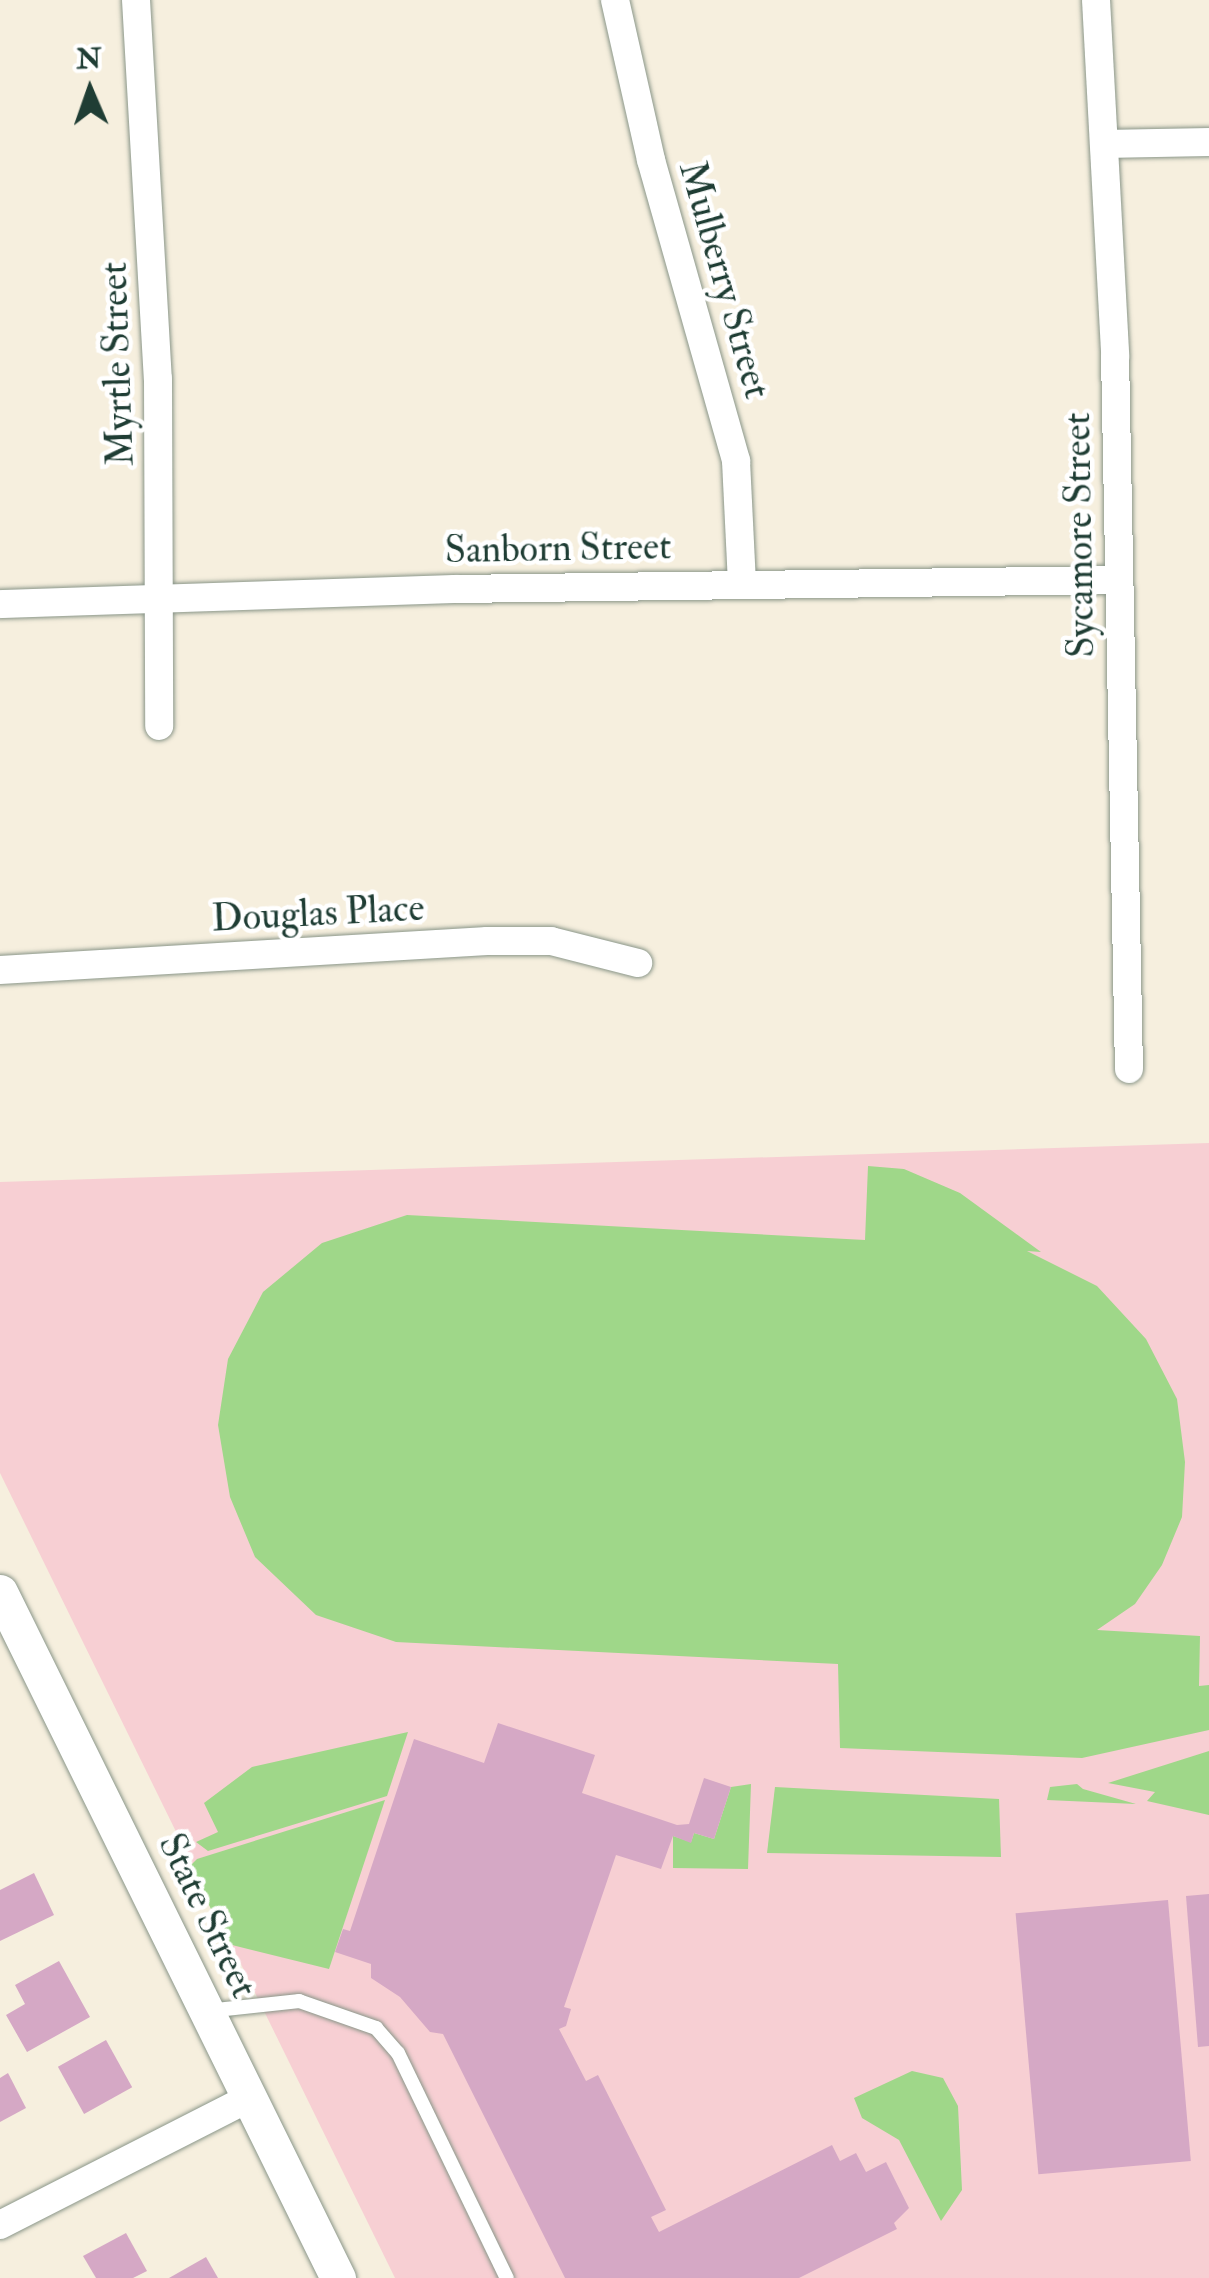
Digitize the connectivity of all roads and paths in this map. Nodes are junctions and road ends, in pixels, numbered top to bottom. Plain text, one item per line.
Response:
1 (136, 0) edge
2 (615, 0) edge
3 (1096, 0) edge
4 (1209, 142) edge
5 (1104, 144) junction
6 (1118, 580) junction
7 (742, 583) junction
8 (162, 597) junction
9 (0, 604) edge
10 (159, 726) dead end
11 (638, 964) dead end
12 (0, 970) edge
13 (1129, 1069) dead end
14 (0, 1592) edge
15 (206, 2011) junction
16 (249, 2098) junction
17 (0, 2225) edge
18 (338, 2278) edge
19 (507, 2278) edge

1 - 8 street, Myrtle Street
2 - 7 street, Mulberry Street
3 - 5 street, Sycamore Street
4 - 5 street
5 - 6 street, Sycamore Street
6 - 7 street, Sanborn Street
6 - 13 street, Sycamore Street
7 - 8 street, Sanborn Street
8 - 9 street, Sanborn Street
8 - 10 street, Myrtle Street
11 - 12 street, Douglas Place
14 - 15 street, State Street
15 - 16 street, State Street
15 - 19 lane
16 - 17 street
16 - 18 street, State Street

